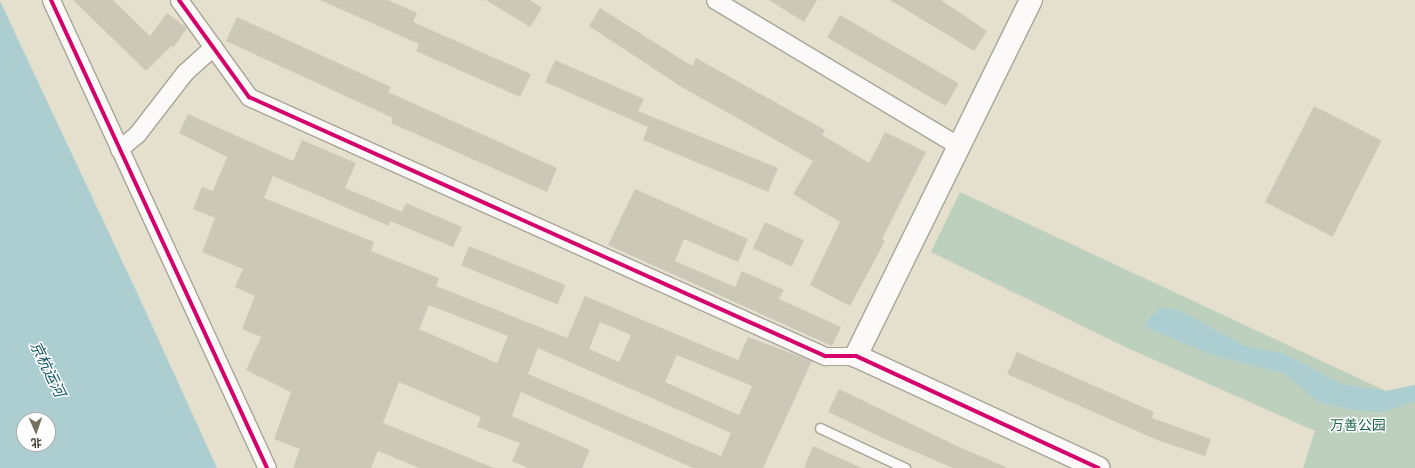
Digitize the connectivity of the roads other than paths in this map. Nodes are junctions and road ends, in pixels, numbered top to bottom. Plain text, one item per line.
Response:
1 (51, 0) edge
2 (179, 0) edge
3 (715, 0) edge
4 (1031, 0) edge
5 (213, 47) junction
6 (959, 146) junction
7 (119, 149) junction
8 (856, 356) junction
9 (820, 428) dead end
10 (267, 468) edge
11 (905, 468) edge
12 (1098, 468) edge

1 - 7 street
2 - 5 street
3 - 6 street
4 - 6 street
5 - 7 street
5 - 8 street
6 - 8 street
7 - 10 street
8 - 12 street
9 - 11 lane

